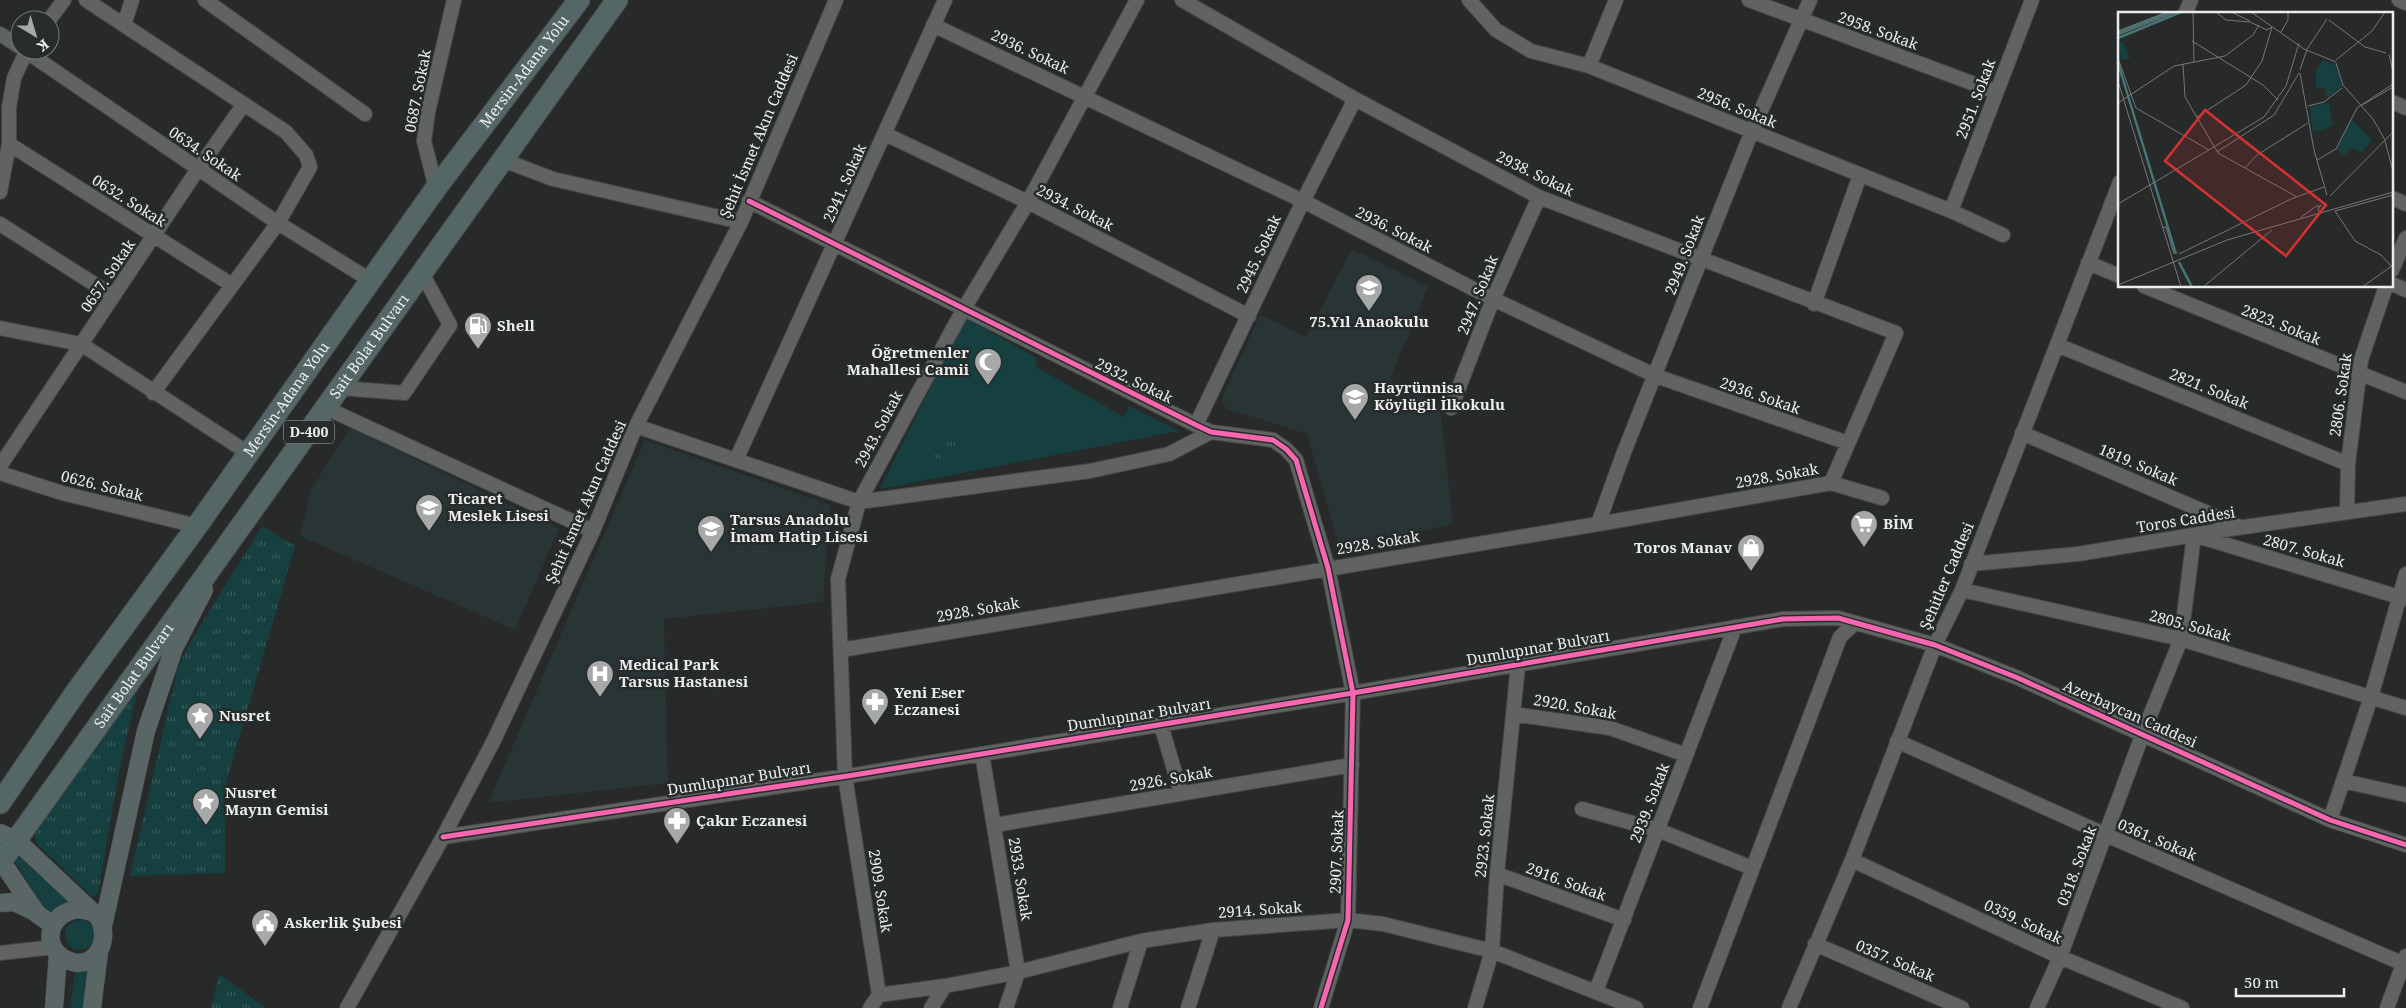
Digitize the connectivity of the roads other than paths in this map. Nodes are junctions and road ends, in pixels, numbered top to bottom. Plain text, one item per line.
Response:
1 (86, 0) edge
2 (132, 0) edge
3 (205, 0) edge
4 (454, 0) edge
5 (579, 0) edge
6 (617, 0) edge
7 (836, 0) edge
8 (945, 0) edge
9 (1137, 0) edge
10 (1182, 0) edge
11 (1469, 0) edge
12 (1616, 0) edge
13 (1749, 0) edge
14 (1810, 0) edge
15 (2032, 0) edge
16 (2398, 0) edge
17 (2406, 3) edge
18 (1801, 20) junction
19 (124, 25) junction
20 (933, 25) junction
21 (20, 60) edge
22 (39, 60) edge
23 (1589, 66) junction
24 (1996, 92) junction
25 (1086, 96) junction
26 (1355, 99) junction
27 (2394, 103) edge
28 (244, 104) junction
29 (2406, 108) edge
30 (365, 114) dead end
31 (1752, 131) junction
32 (885, 134) junction
33 (9, 144) junction
34 (503, 160) junction
35 (198, 169) junction
36 (1860, 175) junction
37 (436, 188) junction
38 (2118, 188) edge
39 (0, 192) edge
40 (1539, 197) junction
41 (2394, 199) edge
42 (750, 201) junction
43 (1302, 201) junction
44 (1028, 202) junction
45 (2406, 204) edge
46 (1951, 211) junction
47 (741, 222) junction
48 (278, 223) junction
49 (0, 224) edge
50 (2003, 235) dead end
51 (154, 236) junction
52 (2406, 238) edge
53 (835, 244) junction
54 (1701, 260) junction
55 (2088, 263) junction
56 (2394, 265) edge
57 (422, 274) junction
58 (2118, 275) edge
59 (370, 280) junction
60 (232, 285) junction
61 (2394, 285) edge
62 (2149, 288) edge
63 (2385, 288) edge
64 (2406, 290) edge
65 (113, 296) junction
66 (1493, 299) junction
67 (1814, 304) junction
68 (963, 310) junction
69 (1249, 316) junction
70 (0, 328) edge
71 (1896, 333) joint
72 (82, 344) junction
73 (2057, 346) junction
74 (2359, 375) junction
75 (1656, 376) junction
76 (340, 388) junction
77 (2406, 392) edge
78 (153, 393) junction
79 (326, 408) junction
80 (1451, 408) dead end
81 (1196, 425) junction
82 (636, 426) junction
83 (1211, 432) junction
84 (2022, 433) junction
85 (1848, 444) junction
86 (248, 453) junction
87 (736, 460) junction
88 (2348, 464) junction
89 (0, 466) edge
90 (0, 473) edge
91 (1831, 483) junction
92 (1882, 498) dead end
93 (858, 502) junction
94 (2406, 504) edge
95 (2347, 512) junction
96 (1598, 524) junction
97 (197, 526) junction
98 (2241, 528) junction
99 (593, 531) junction
100 (2194, 535) junction
101 (230, 543) junction
102 (1971, 564) junction
103 (1328, 568) junction
104 (2406, 574) edge
105 (1962, 590) junction
106 (2403, 597) edge
107 (1838, 618) joint
108 (1855, 623) junction
109 (1734, 627) junction
110 (2182, 639) junction
111 (1935, 645) junction
112 (841, 650) junction
113 (1518, 665) junction
114 (1353, 693) junction
115 (2371, 697) junction
116 (2406, 708) edge
117 (1514, 714) junction
118 (1161, 725) junction
119 (2144, 733) junction
120 (1897, 741) junction
121 (982, 754) junction
122 (1686, 755) junction
123 (1352, 765) junction
124 (845, 776) junction
125 (2343, 781) junction
126 (1181, 793) junction
127 (2406, 795) edge
128 (0, 803) edge
129 (1582, 809) dead end
130 (2330, 820) junction
131 (995, 825) junction
132 (1658, 830) junction
133 (2106, 835) junction
134 (8, 836) edge
135 (443, 837) junction
136 (2406, 846) edge
137 (1852, 860) junction
138 (0, 861) edge
139 (1752, 868) junction
140 (1497, 874) junction
141 (0, 903) edge
142 (92, 912) junction
143 (37, 914) junction
144 (1348, 920) junction
145 (1624, 920) junction
146 (53, 925) junction
147 (103, 926) junction
148 (1212, 930) junction
149 (1141, 941) junction
150 (1815, 944) junction
151 (56, 951) junction
152 (1492, 951) junction
153 (3, 952) edge
154 (99, 952) junction
155 (2060, 957) junction
156 (2405, 961) edge
157 (1018, 972) junction
158 (945, 986) junction
159 (1596, 991) junction
160 (879, 995) junction
161 (1611, 1003) edge
162 (54, 1008) edge
163 (92, 1008) edge
164 (347, 1008) edge
165 (870, 1008) edge
166 (931, 1008) edge
167 (1006, 1008) edge
168 (1120, 1008) edge
169 (1188, 1008) edge
170 (1321, 1008) edge
171 (1475, 1008) edge
172 (1636, 1008) edge
173 (1700, 1008) edge
174 (1789, 1008) edge
175 (1962, 1008) edge
176 (2037, 1008) edge
177 (2182, 1008) edge
178 (2387, 1008) edge

1 - 19 street
2 - 19 street
3 - 30 street
4 - 37 street, 0687. Sokak
5 - 37 highway, Mersin-Adana Yolu / D-400
6 - 34 highway, Sait Bolat Bulvarı / D-400
7 - 42 street, Şehit İsmet Akın Caddesi
8 - 20 street, 2941. Sokak
9 - 25 street, 2943. Sokak
10 - 26 street, 2938. Sokak
11 - 23 street, 2956. Sokak
12 - 23 street
13 - 18 street, 2958. Sokak
14 - 18 street, 2949. Sokak
15 - 24 street, 2951. Sokak
16 - 17 street
18 - 24 street, 2958. Sokak
18 - 31 street, 2949. Sokak
19 - 28 street
20 - 25 street, 2936. Sokak
20 - 32 street, 2941. Sokak
21 - 33 street
22 - 35 street, 0634. Sokak
23 - 31 street, 2956. Sokak
24 - 46 street, 2951. Sokak
25 - 43 street, 2936. Sokak
25 - 44 street, 2943. Sokak
26 - 40 street, 2938. Sokak
26 - 43 street, 2945. Sokak
27 - 29 street
28 - 35 street, 0657. Sokak
28 - 48 street
31 - 36 street, 2956. Sokak
31 - 54 street, 2949. Sokak
32 - 44 street, 2934. Sokak
32 - 53 street, 2941. Sokak
33 - 39 street
33 - 51 street, 0632. Sokak
34 - 47 street
34 - 57 highway, Sait Bolat Bulvarı / D-400
35 - 48 street, 0634. Sokak
35 - 51 street, 0657. Sokak
36 - 46 street, 2956. Sokak
36 - 67 street
37 - 59 highway, Mersin-Adana Yolu / D-400
38 - 55 street, Şehitler Caddesi
40 - 54 street, 2938. Sokak
40 - 66 street, 2947. Sokak
41 - 45 street
42 - 47 street, Şehit İsmet Akın Caddesi
42 - 53 street, 2932. Sokak
43 - 66 street, 2936. Sokak
43 - 69 street, 2945. Sokak
44 - 68 street, 2943. Sokak
44 - 69 street, 2934. Sokak
46 - 50 street, 2956. Sokak
47 - 82 street, Şehit İsmet Akın Caddesi
48 - 59 street, 0634. Sokak
48 - 60 street
49 - 65 street
51 - 60 street, 0632. Sokak
51 - 65 street, 0657. Sokak
52 - 56 street
53 - 68 street, 2932. Sokak
53 - 87 street, 2941. Sokak
54 - 67 street, 2938. Sokak
54 - 75 street, 2949. Sokak
55 - 58 street
55 - 73 street, Şehitler Caddesi
57 - 76 highway, Sait Bolat Bulvarı / D-400
57 - 76 street
59 - 86 highway, Mersin-Adana Yolu / D-400
60 - 78 street
61 - 64 street
62 - 74 street, 2823. Sokak
63 - 74 street, 2806. Sokak
65 - 72 street, 0657. Sokak
66 - 75 street, 2936. Sokak
66 - 80 street, 2947. Sokak
67 - 71 street, 2938. Sokak
68 - 81 street, 2932. Sokak
68 - 93 street, 2943. Sokak
69 - 81 street, 2945. Sokak
70 - 72 street
71 - 85 street, 2928. Sokak
72 - 78 street
72 - 89 street, 0657. Sokak
73 - 84 street, Şehitler Caddesi
73 - 88 street, 2821. Sokak
74 - 77 street, 2823. Sokak
74 - 88 street, 2806. Sokak
75 - 85 street, 2936. Sokak
75 - 96 street, 2949. Sokak
76 - 79 highway, Sait Bolat Bulvarı / D-400
78 - 86 street
79 - 99 street
79 - 101 highway, Sait Bolat Bulvarı / D-400
81 - 83 street, 2932. Sokak
82 - 87 street
82 - 99 street, Şehit İsmet Akın Caddesi
83 - 93 street
83 - 103 street, 2932. Sokak
84 - 98 street, 1819. Sokak
84 - 102 street, Şehitler Caddesi
85 - 91 street, 2928. Sokak
86 - 97 highway, Mersin-Adana Yolu / D-400
87 - 93 street
88 - 95 street, 2806. Sokak
90 - 97 street, 0626. Sokak
91 - 92 street, 2928. Sokak
91 - 96 street, 2928. Sokak
93 - 112 street, 2943. Sokak
94 - 95 street, Toros Caddesi
95 - 98 street, Toros Caddesi
96 - 103 street, 2928. Sokak
97 - 128 highway, Mersin-Adana Yolu / D-400
98 - 100 street, Toros Caddesi
99 - 135 street, Şehit İsmet Akın Caddesi
100 - 102 street, Toros Caddesi
100 - 106 street, 2807. Sokak
100 - 110 street, 0318. Sokak
101 - 134 highway, Sait Bolat Bulvarı / D-400
101 - 147 main road
102 - 105 street, Şehitler Caddesi
103 - 112 street, 2928. Sokak
103 - 114 street, 2932. Sokak
104 - 106 street
105 - 110 street, 2805. Sokak
105 - 111 street, Şehitler Caddesi
106 - 115 street
107 - 108 street, Azerbaycan Caddesi
107 - 109 street, Dumlupınar Bulvarı
108 - 111 street, Azerbaycan Caddesi
108 - 139 street
109 - 113 street, Dumlupınar Bulvarı
109 - 122 street, 2939. Sokak
110 - 115 street, 2805. Sokak
110 - 119 street, 0318. Sokak
111 - 119 street, Azerbaycan Caddesi
111 - 120 street, Şehitler Caddesi
112 - 124 street, 2943. Sokak
113 - 114 street, Dumlupınar Bulvarı
113 - 117 street, 2923. Sokak
114 - 118 street, Dumlupınar Bulvarı
114 - 123 street, 2907. Sokak
115 - 116 street, 2805. Sokak
115 - 125 street
117 - 122 street, 2920. Sokak
117 - 140 street, 2923. Sokak
118 - 121 street, Dumlupınar Bulvarı
118 - 126 street
119 - 130 street, Azerbaycan Caddesi
119 - 133 street, 0318. Sokak
120 - 133 street, 0361. Sokak
120 - 137 street, Şehitler Caddesi
121 - 124 street, Dumlupınar Bulvarı
121 - 131 street, 2933. Sokak
122 - 132 street, 2939. Sokak
123 - 126 street, 2926. Sokak
123 - 144 street, 2907. Sokak
124 - 135 street, Dumlupınar Bulvarı
124 - 160 street, 2909. Sokak
125 - 127 street
125 - 130 street
126 - 131 street, 2926. Sokak
129 - 132 street
130 - 136 street, Azerbaycan Caddesi
131 - 157 street, 2933. Sokak
132 - 139 street
132 - 145 street, 2939. Sokak
133 - 155 street, 0318. Sokak
133 - 156 street, 0361. Sokak
134 - 138 highway, Sait Bolat Bulvarı / D-400
134 - 142 main road
135 - 164 street, Şehit İsmet Akın Caddesi
137 - 150 street, Şehitler Caddesi
137 - 155 street, 0359. Sokak
138 - 143 main road
139 - 173 street
140 - 145 street, 2916. Sokak
140 - 152 street, 2923. Sokak
141 - 143 main road
142 - 146 main road
142 - 147 main road
143 - 146 main road
144 - 148 street, 2914. Sokak
144 - 152 street, 2914. Sokak
144 - 170 street, 2907. Sokak
145 - 159 street, 2939. Sokak
146 - 151 main road
147 - 154 main road
148 - 149 street, 2914. Sokak
148 - 169 street
149 - 157 street, 2914. Sokak
149 - 168 street
150 - 174 street, Şehitler Caddesi
150 - 175 street, 0357. Sokak
151 - 153 street
151 - 154 main road
151 - 162 main road
152 - 159 street, 2914. Sokak
152 - 171 street, 2923. Sokak
154 - 163 main road
155 - 176 street, 0318. Sokak
155 - 177 street, 0359. Sokak
156 - 178 street
157 - 158 street, 2914. Sokak
157 - 167 street, 2933. Sokak
158 - 160 street, 2914. Sokak
158 - 166 street
159 - 161 street, 2914. Sokak
160 - 165 street
161 - 172 street, 2914. Sokak

